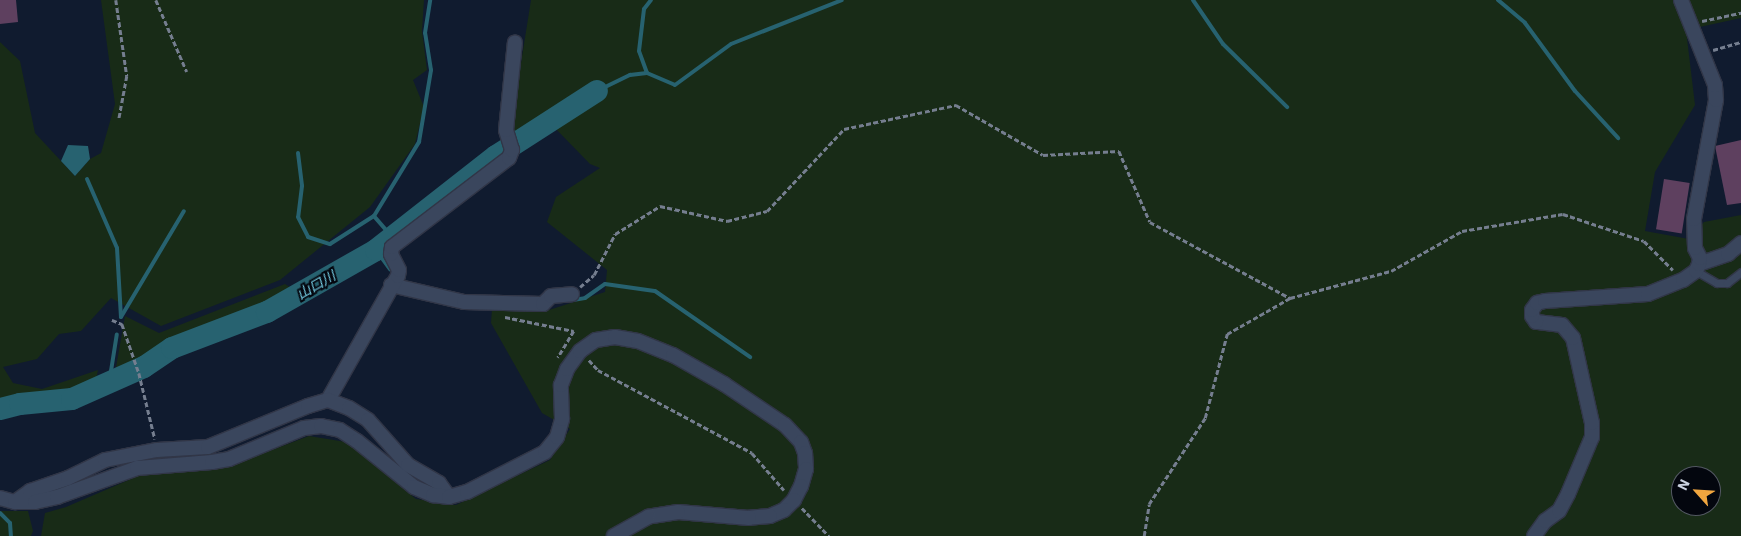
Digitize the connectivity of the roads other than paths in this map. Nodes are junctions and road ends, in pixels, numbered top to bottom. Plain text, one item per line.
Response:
1 (1681, 0) edge
2 (515, 42) dead end
3 (1741, 243) edge
4 (1698, 267) junction
5 (1741, 272) edge
6 (391, 284) junction
7 (572, 294) road end
8 (328, 400) junction
9 (449, 497) junction
10 (0, 498) edge
11 (15, 502) junction
12 (614, 536) edge
13 (1534, 536) edge

1 - 4 street
2 - 6 street
3 - 4 street
4 - 5 lane
4 - 13 street
6 - 7 street
6 - 8 street
8 - 9 street
8 - 11 street
9 - 11 street
9 - 12 street
10 - 11 street

